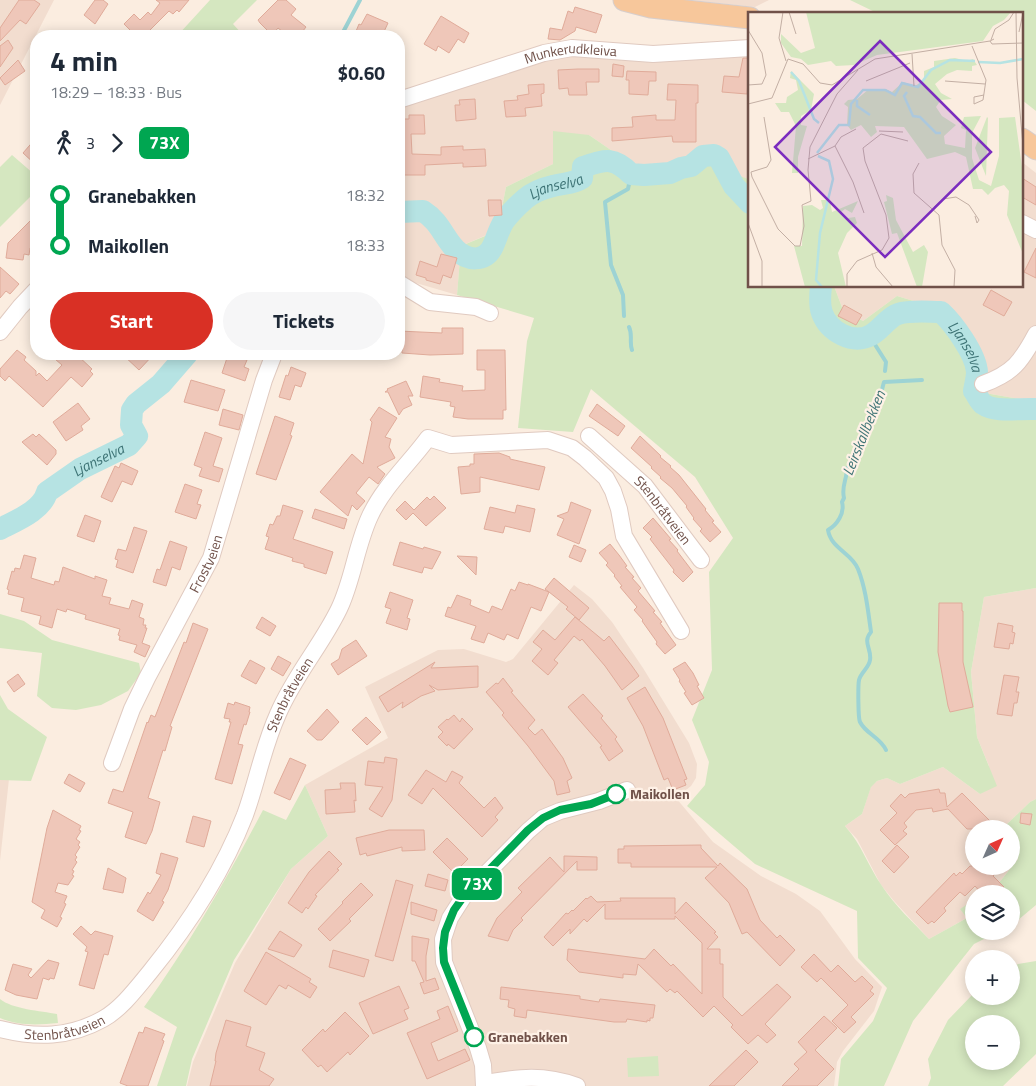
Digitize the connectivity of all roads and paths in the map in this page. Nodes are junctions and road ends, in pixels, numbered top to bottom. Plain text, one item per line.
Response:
1 (624, 0) edge
2 (748, 18) edge
3 (748, 48) edge
4 (405, 98) edge
5 (1024, 140) edge
6 (1036, 149) edge
7 (1024, 224) edge
8 (1036, 230) edge
9 (405, 287) edge
10 (30, 296) edge
11 (490, 313) dead end
12 (0, 332) edge
13 (1036, 334) edge
14 (272, 360) edge
15 (983, 384) dead end
16 (589, 436) dead end
17 (621, 464) junction
18 (606, 478) junction
19 (701, 560) dead end
20 (681, 631) dead end
21 (112, 763) dead end
22 (627, 790) dead end
23 (0, 1028) edge
24 (485, 1085) edge
25 (578, 1086) edge

1 - 2 main road
3 - 4 street, Munkerudkleiva
5 - 6 main road
7 - 8 street
9 - 11 street
10 - 12 street
13 - 15 street
14 - 21 street, Frostveien
16 - 17 street, Stenbråtveien
17 - 18 street, Stenbråtveien
17 - 19 street, Stenbråtveien
18 - 20 street, Stenbråtveien
18 - 23 street, Stenbråtveien
22 - 24 street
24 - 25 street

